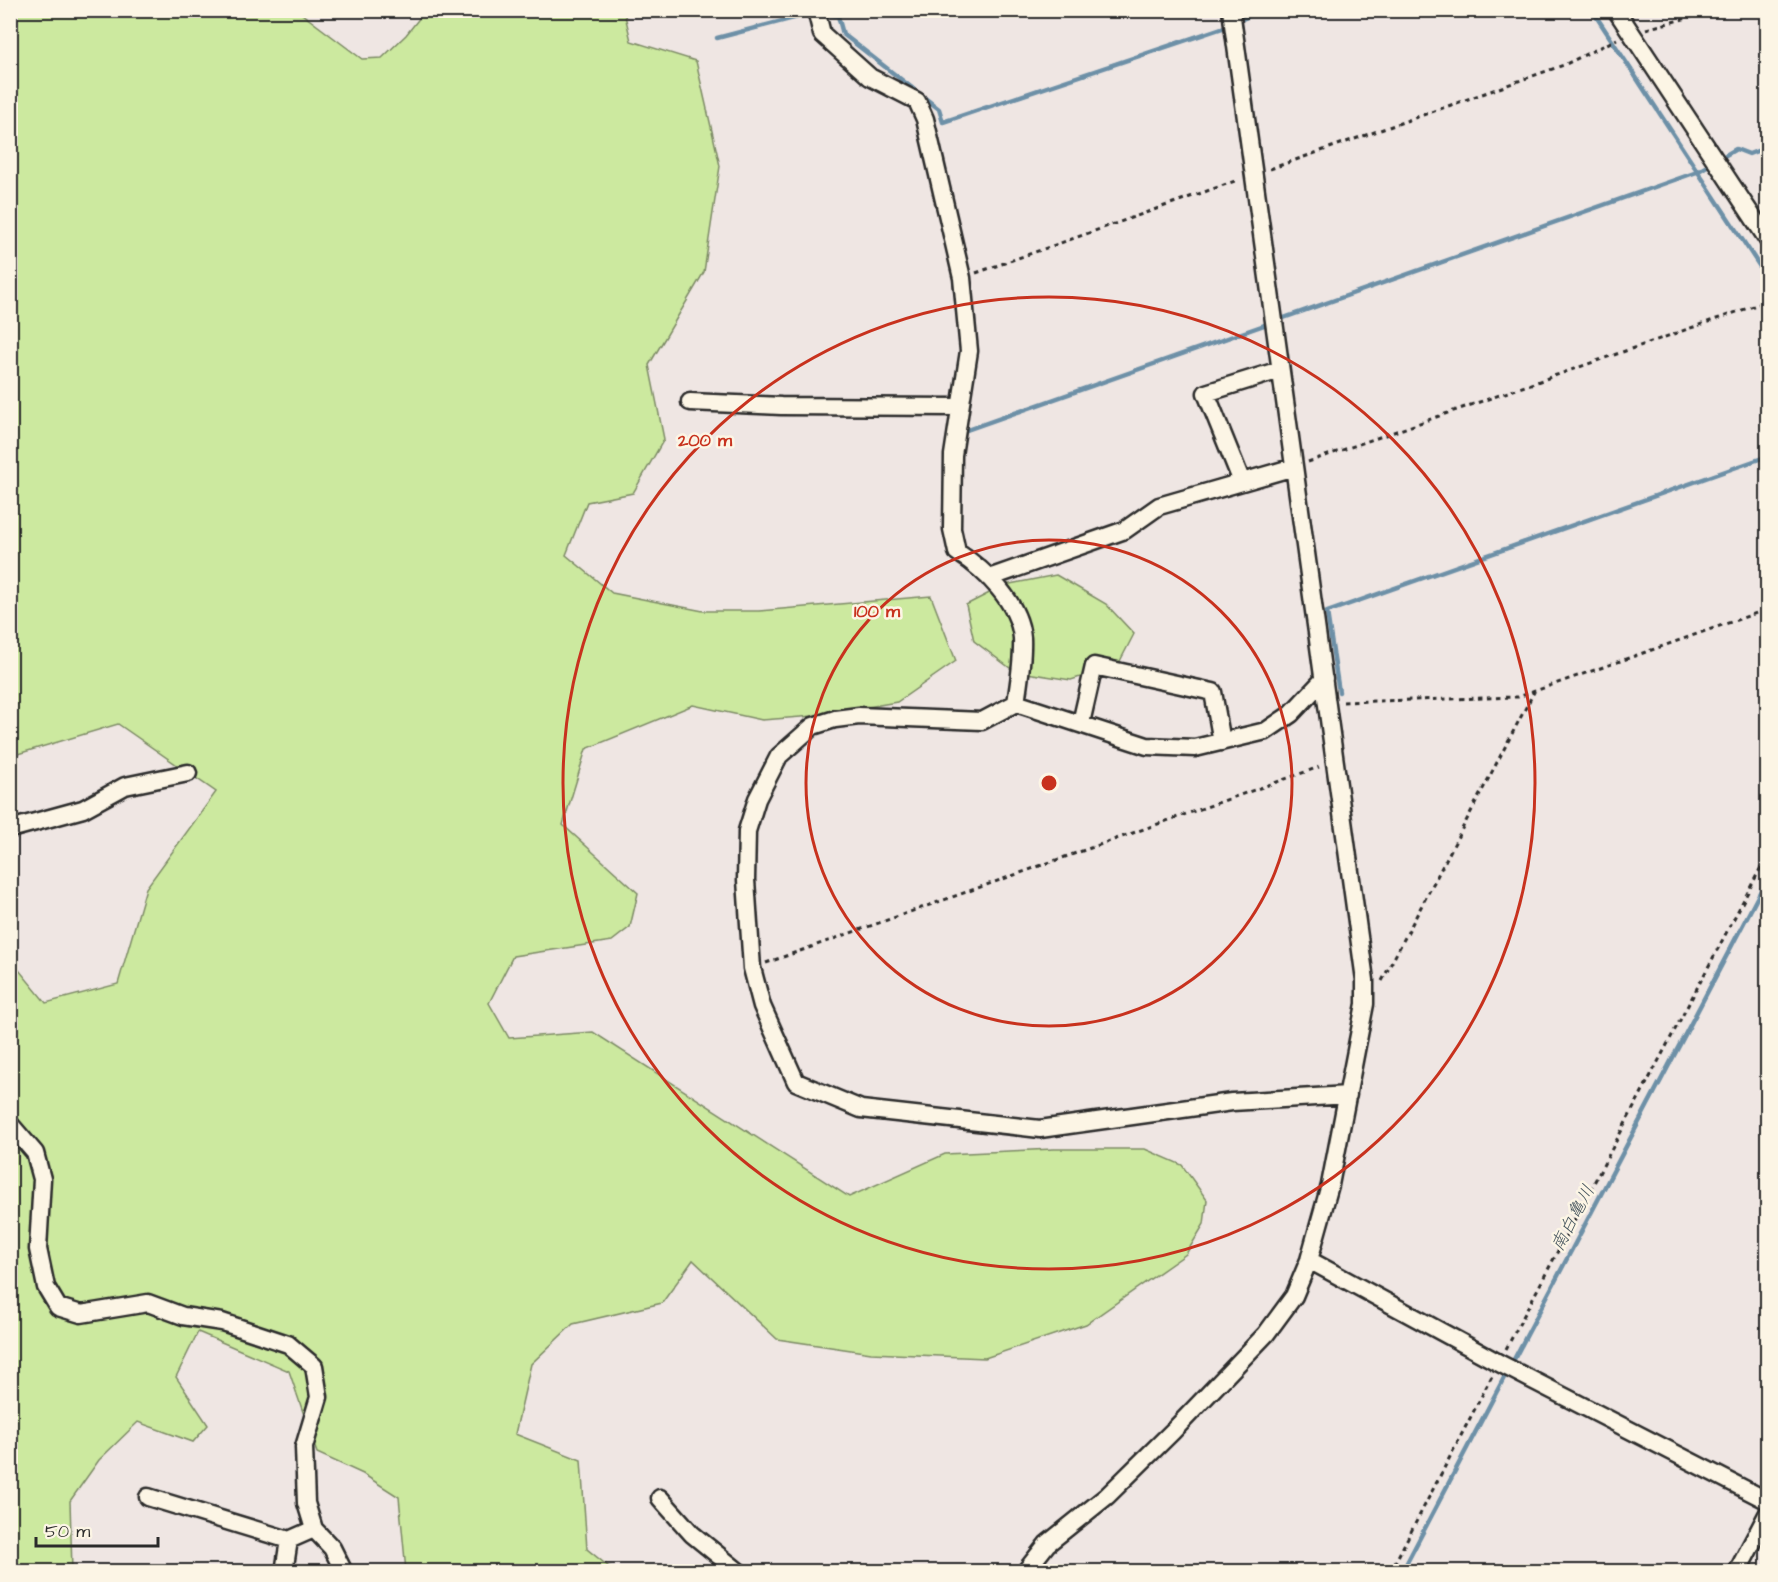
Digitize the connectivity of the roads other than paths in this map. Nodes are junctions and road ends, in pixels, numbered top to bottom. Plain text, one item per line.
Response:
1 (816, 10) edge
2 (1231, 10) edge
3 (1616, 10) edge
4 (1767, 240) edge
5 (1280, 370) junction
6 (690, 402) dead end
7 (960, 407) junction
8 (1294, 467) junction
9 (1242, 482) junction
10 (989, 578) junction
11 (1324, 679) junction
12 (1016, 703) junction
13 (1081, 723) junction
14 (1222, 742) junction
15 (188, 773) dead end
16 (10, 829) edge
17 (1348, 1095) junction
18 (10, 1124) edge
19 (1309, 1260) junction
20 (148, 1497) dead end
21 (660, 1498) dead end
22 (1767, 1501) edge
23 (1767, 1514) edge
24 (314, 1529) junction
25 (289, 1540) junction
26 (284, 1572) edge
27 (344, 1572) edge
28 (739, 1572) edge
29 (1025, 1572) edge
30 (1737, 1572) edge

1 - 7 street
2 - 5 street
3 - 4 street
5 - 8 street
5 - 9 street
6 - 7 street
7 - 10 street
8 - 9 street
8 - 11 street
9 - 10 street
10 - 12 street
11 - 14 street
11 - 17 street
12 - 13 street
12 - 17 street
13 - 14 street
13 - 14 street
15 - 16 street
17 - 19 street
18 - 24 street
19 - 22 street
19 - 29 street
20 - 25 street
21 - 28 street
23 - 30 street
24 - 25 street
24 - 27 street
25 - 26 street

